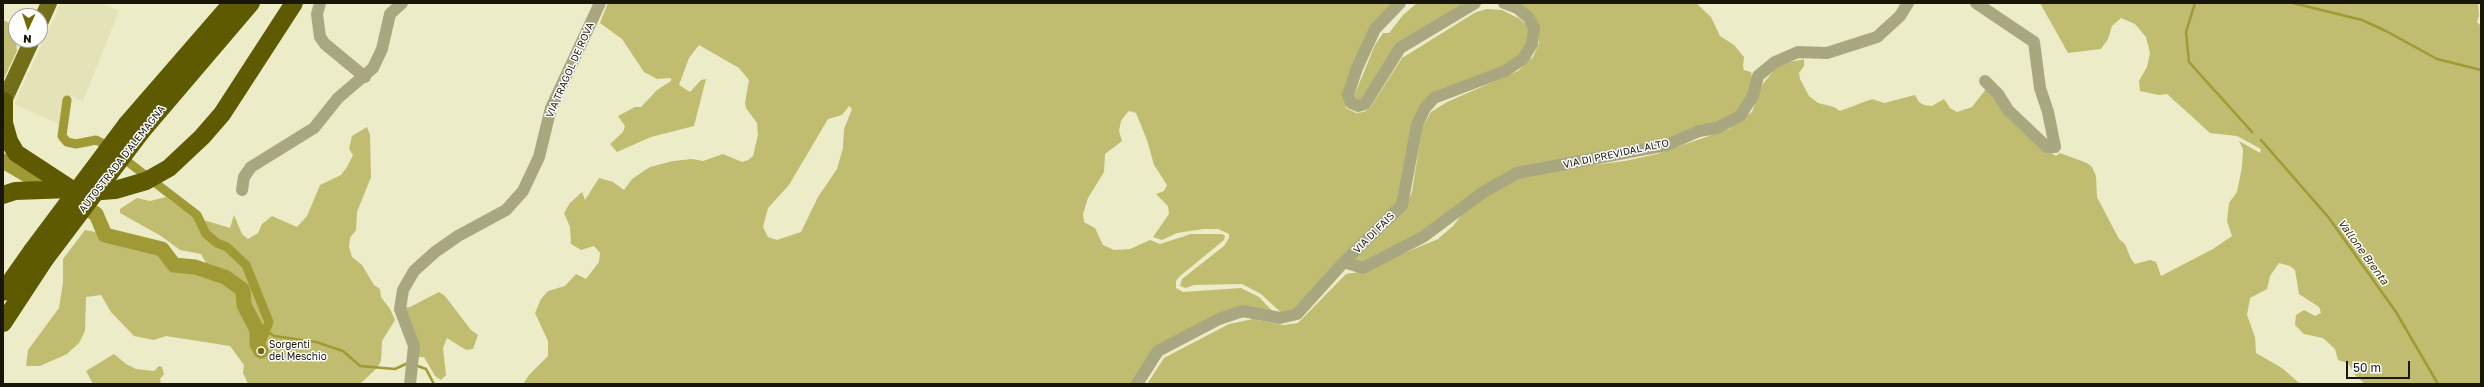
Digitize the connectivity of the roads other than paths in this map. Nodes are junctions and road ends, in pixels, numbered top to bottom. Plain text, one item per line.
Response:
1 (232, 3) edge
2 (251, 3) edge
3 (294, 3) edge
4 (320, 3) edge
5 (402, 3) edge
6 (600, 3) edge
7 (1400, 3) edge
8 (1475, 3) edge
9 (1504, 3) edge
10 (1908, 3) edge
11 (1976, 3) edge
12 (28, 48) edge
13 (365, 77) junction
14 (1985, 81) dead end
15 (4, 102) edge
16 (134, 128) junction
17 (9, 152) edge
18 (71, 189) junction
19 (242, 190) dead end
20 (7, 191) edge
21 (39, 255) junction
22 (1344, 262) junction
23 (3, 292) edge
24 (3, 323) edge
25 (410, 384) edge
26 (1137, 384) edge

1 - 16 highway, AUTOSTRADA D'ALEMAGNA
2 - 16 highway, AUTOSTRADA D'ALEMAGNA
3 - 18 highway
4 - 13 street
5 - 13 street
6 - 25 street, VIA TRAGOL DE ROVA
7 - 8 street
9 - 22 street, VIA DI FAIS
10 - 22 street, VIA DI PREVIDAL ALTO
11 - 14 street
12 - 15 main road
13 - 19 street
15 - 17 highway
16 - 21 highway, AUTOSTRADA D'ALEMAGNA, bridge
17 - 18 highway
18 - 20 highway
21 - 23 highway, AUTOSTRADA D'ALEMAGNA
21 - 24 highway, AUTOSTRADA D'ALEMAGNA
22 - 26 street, VIA DI FAIS

